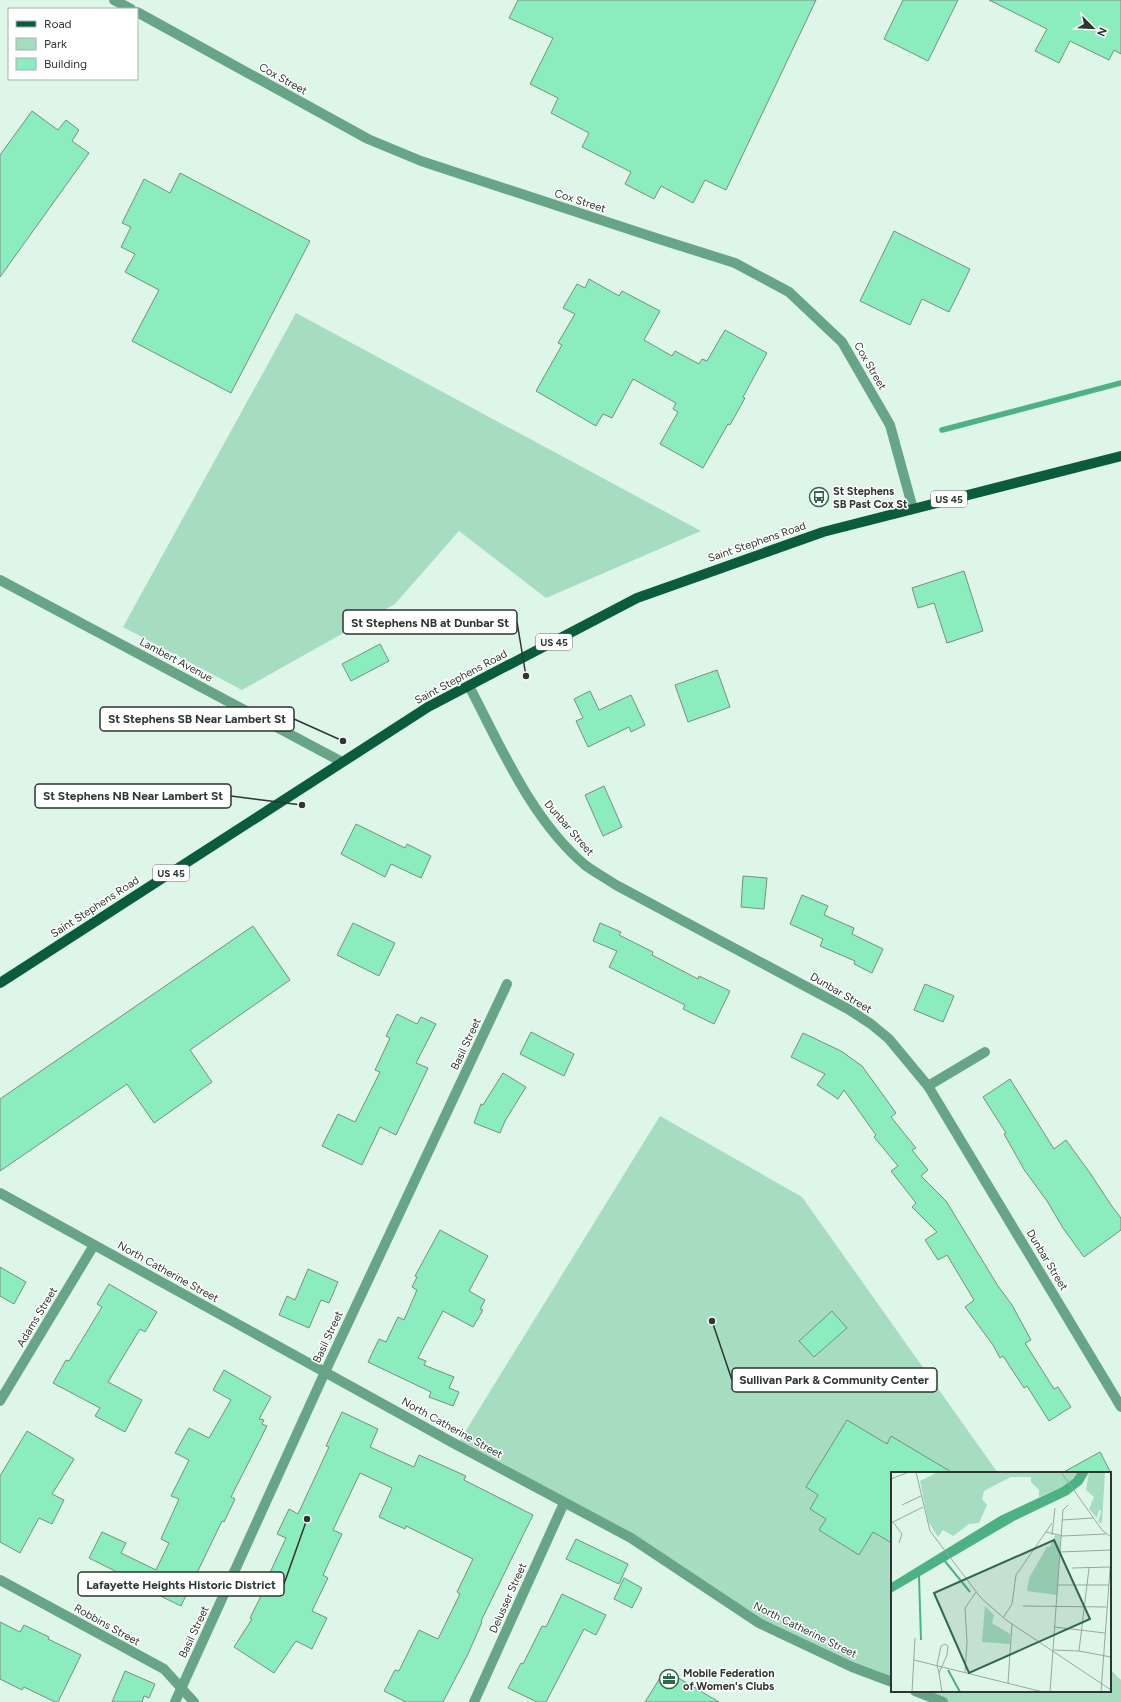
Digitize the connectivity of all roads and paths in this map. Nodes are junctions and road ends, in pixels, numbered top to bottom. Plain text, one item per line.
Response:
1 (114, 0) edge
2 (129, 8) edge
3 (138, 13) edge
4 (1121, 456) edge
5 (913, 508) junction
6 (0, 580) edge
7 (469, 686) junction
8 (342, 762) junction
9 (0, 983) edge
10 (507, 984) dead end
11 (985, 1052) dead end
12 (928, 1086) junction
13 (0, 1193) edge
14 (94, 1245) junction
15 (325, 1372) junction
16 (0, 1401) edge
17 (1121, 1407) edge
18 (564, 1503) junction
19 (0, 1580) edge
20 (891, 1682) edge
21 (181, 1688) junction
22 (918, 1692) edge
23 (175, 1702) edge
24 (194, 1702) edge
25 (474, 1702) edge
26 (943, 1702) edge

1 - 2 street
3 - 5 street, Cox Street
4 - 5 main road, Saint Stephens Road / US 45
5 - 7 main road, Saint Stephens Road / US 45
6 - 8 street, Lambert Avenue
7 - 8 main road, Saint Stephens Road / US 45
7 - 12 street, Dunbar Street
8 - 9 main road, Saint Stephens Road / US 45
10 - 15 street, Basil Street
11 - 12 street
12 - 17 street, Dunbar Street
13 - 14 street, North Catherine Street
14 - 15 street, North Catherine Street
14 - 16 street, Adams Street
15 - 18 street, North Catherine Street
15 - 21 street, Basil Street
18 - 20 street, North Catherine Street
18 - 25 street, Delusser Street
19 - 21 street, Robbins Street
21 - 23 street, Basil Street
21 - 24 street, Robbins Street
22 - 26 street

